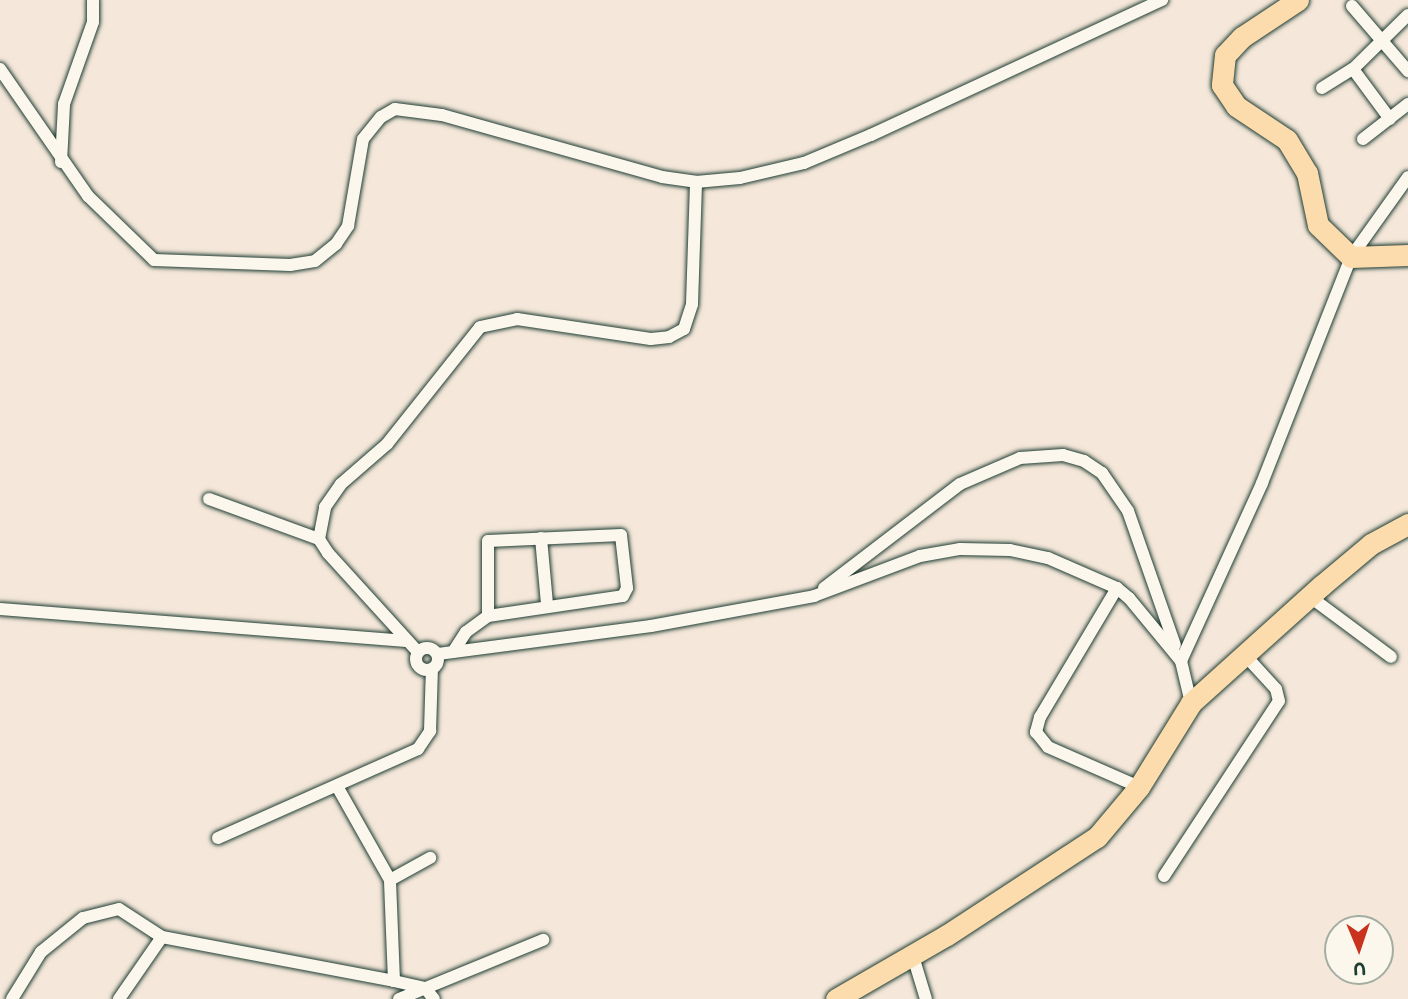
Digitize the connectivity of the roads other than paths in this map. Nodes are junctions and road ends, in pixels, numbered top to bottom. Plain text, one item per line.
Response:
1 (93, 0) edge
2 (1162, 0) edge
3 (1298, 0) edge
4 (1352, 6) dead end
5 (1407, 17) edge
6 (1381, 41) junction
7 (0, 69) edge
8 (1353, 69) junction
9 (1408, 71) edge
10 (1322, 88) dead end
11 (1408, 104) edge
12 (1390, 119) junction
13 (1363, 139) dead end
14 (61, 162) junction
15 (1408, 177) edge
16 (696, 182) junction
17 (1408, 255) edge
18 (1351, 257) junction
19 (209, 499) dead end
20 (1408, 524) edge
21 (541, 538) junction
22 (319, 539) junction
23 (1117, 588) junction
24 (814, 596) junction
25 (1309, 596) junction
26 (547, 604) junction
27 (0, 609) edge
28 (488, 616) junction
29 (407, 640) junction
30 (418, 652) junction
31 (453, 652) junction
32 (1243, 653) junction
33 (438, 654) junction
34 (1391, 657) dead end
35 (1181, 661) junction
36 (432, 669) junction
37 (1191, 703) junction
38 (1139, 787) junction
39 (338, 788) junction
40 (218, 838) dead end
41 (430, 858) dead end
42 (1164, 876) dead end
43 (390, 880) junction
44 (162, 937) junction
45 (543, 940) dead end
46 (912, 953) junction
47 (394, 981) junction
48 (425, 988) junction
49 (12, 999) edge
50 (119, 999) edge
51 (399, 999) edge
52 (434, 999) edge
53 (836, 999) edge
54 (926, 999) edge

1 - 14 street
2 - 16 street
3 - 18 highway
4 - 6 street
5 - 6 street
6 - 8 street
6 - 9 street
7 - 14 street
8 - 10 street
8 - 12 street
11 - 12 street
12 - 13 street
14 - 16 street
15 - 18 street
16 - 22 street
17 - 18 highway
18 - 35 street
19 - 22 street
20 - 25 highway
21 - 26 street
21 - 26 street
21 - 28 street
22 - 29 street
23 - 24 street
23 - 35 street
23 - 38 street
24 - 31 street
24 - 35 street
25 - 32 highway
25 - 34 street
26 - 28 street
27 - 29 street
28 - 31 street
29 - 30 street
30 - 33 street
30 - 36 street
31 - 33 street
32 - 37 highway
32 - 42 street
33 - 36 street
35 - 37 street
36 - 39 street
37 - 38 highway
38 - 46 highway
39 - 40 street
39 - 43 street
41 - 43 street
43 - 47 street
44 - 47 street
44 - 49 street
44 - 50 street
45 - 48 street
46 - 53 highway
46 - 54 street
47 - 48 street
48 - 51 street
48 - 52 street

